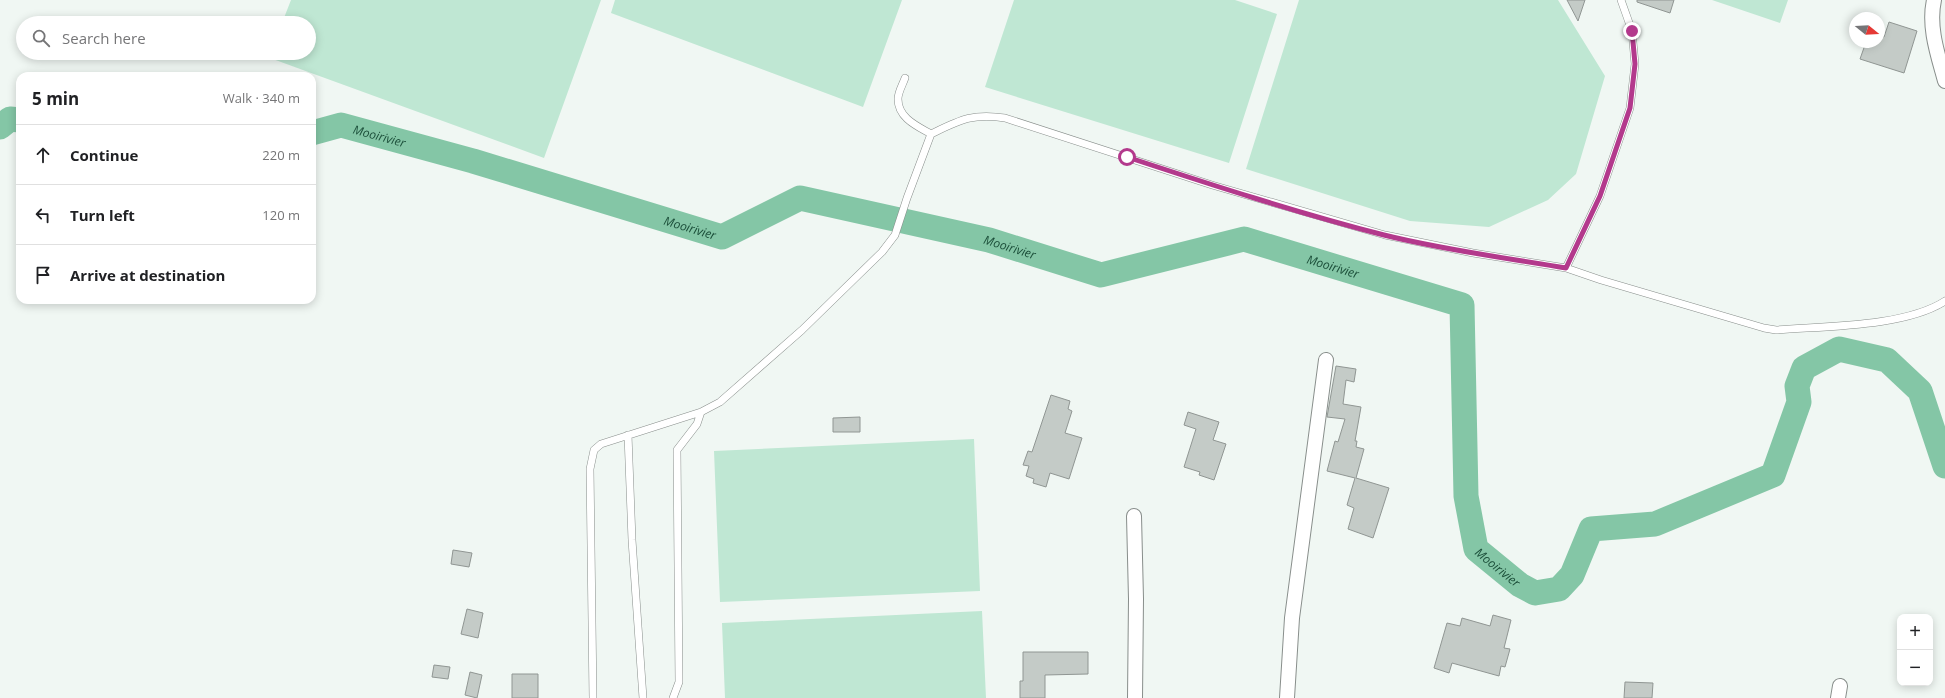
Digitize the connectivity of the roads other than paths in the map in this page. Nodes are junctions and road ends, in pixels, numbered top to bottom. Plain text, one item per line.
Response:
1 (1621, 0) edge
2 (1934, 0) edge
3 (905, 78) dead end
4 (1945, 81) edge
5 (931, 134) junction
6 (1566, 268) junction
7 (1945, 301) edge
8 (1326, 360) dead end
9 (701, 412) junction
10 (628, 435) junction
11 (1134, 516) dead end
12 (593, 698) edge
13 (643, 698) edge
14 (673, 698) edge
15 (1135, 698) edge
16 (1287, 698) edge

1 - 6 lane
2 - 4 street
3 - 5 lane
5 - 6 lane
5 - 9 lane
6 - 7 lane
8 - 16 street
9 - 10 lane
9 - 14 lane
10 - 12 lane
10 - 13 lane
11 - 15 street

